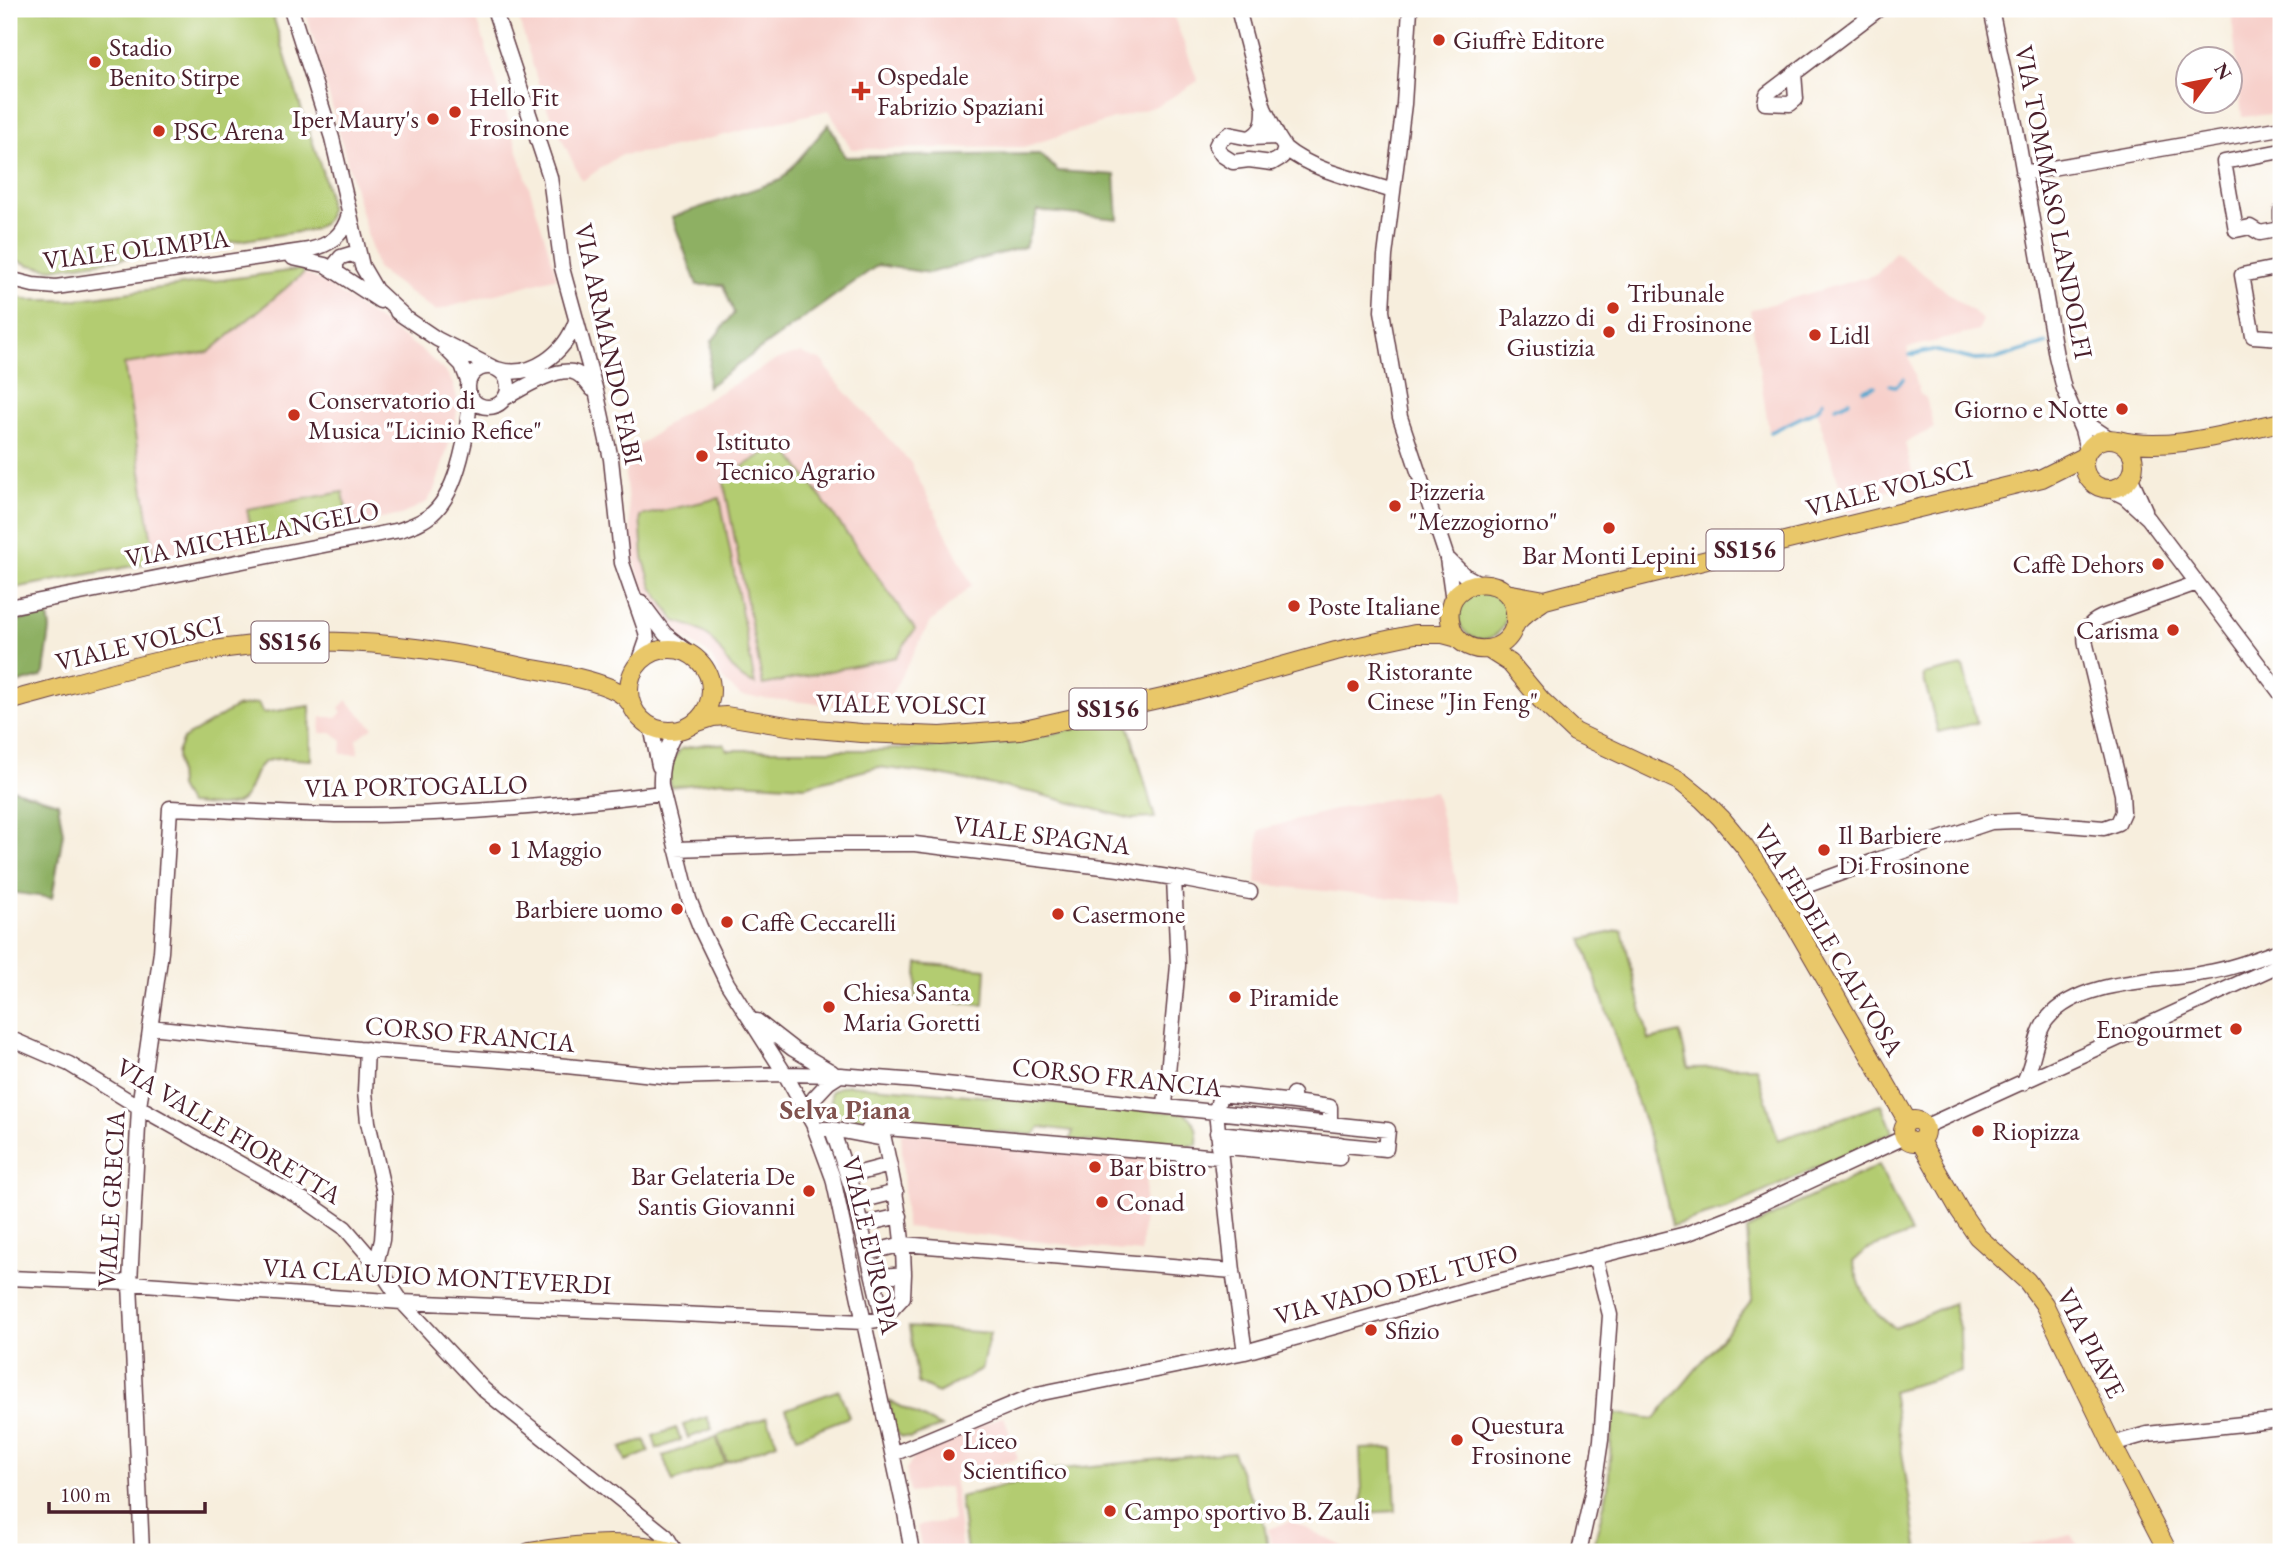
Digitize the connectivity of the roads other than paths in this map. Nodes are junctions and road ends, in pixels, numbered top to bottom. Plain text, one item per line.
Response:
1 (291, 9) edge
2 (494, 9) edge
3 (1238, 9) edge
4 (1410, 9) edge
5 (1879, 9) edge
6 (1991, 9) edge
7 (1794, 74) dead end
8 (1264, 108) junction
9 (2281, 128) edge
10 (1250, 138) junction
11 (1282, 142) junction
12 (2281, 151) edge
13 (1272, 163) junction
14 (1315, 166) junction
15 (2023, 173) junction
16 (1393, 191) junction
17 (2281, 211) edge
18 (349, 214) junction
19 (2281, 219) edge
20 (2281, 229) edge
21 (271, 257) junction
22 (359, 258) junction
23 (2281, 267) edge
24 (336, 271) junction
25 (9, 279) edge
26 (404, 316) junction
27 (576, 321) junction
28 (2281, 338) edge
29 (436, 339) junction
30 (585, 350) junction
31 (495, 368) junction
32 (547, 368) junction
33 (469, 388) junction
34 (597, 395) junction
35 (505, 398) junction
36 (2070, 404) junction
37 (488, 407) junction
38 (2281, 422) edge
39 (2113, 439) junction
40 (2176, 443) junction
41 (462, 450) junction
42 (2086, 453) junction
43 (2132, 472) junction
44 (2042, 478) junction
45 (2102, 486) junction
46 (2148, 518) junction
47 (1447, 558) junction
48 (1479, 583) junction
49 (2197, 583) junction
50 (634, 593) junction
51 (1506, 593) junction
52 (1545, 600) junction
53 (1452, 605) junction
54 (9, 607) edge
55 (1514, 626) junction
56 (1415, 634) junction
57 (1458, 638) junction
58 (1488, 649) junction
59 (688, 652) junction
60 (635, 669) junction
61 (574, 677) junction
62 (1524, 678) junction
63 (712, 690) junction
64 (2281, 694) edge
65 (9, 701) edge
66 (636, 713) junction
67 (747, 719) junction
68 (695, 723) junction
69 (651, 726) junction
70 (677, 731) junction
71 (661, 773) junction
72 (662, 793) junction
73 (170, 808) joint
74 (676, 849) junction
75 (1174, 878) junction
76 (1250, 892) dead end
77 (1778, 897) junction
78 (2281, 950) edge
79 (2281, 964) edge
80 (742, 1008) junction
81 (150, 1027) junction
82 (9, 1038) edge
83 (367, 1049) junction
84 (785, 1074) junction
85 (840, 1075) junction
86 (2023, 1083) junction
87 (1165, 1105) junction
88 (139, 1107) junction
89 (1216, 1112) junction
90 (1330, 1124) junction
91 (814, 1127) junction
92 (832, 1129) junction
93 (1914, 1132) junction
94 (866, 1135) junction
95 (1218, 1145) junction
96 (890, 1165) junction
97 (848, 1177) junction
98 (896, 1192) junction
99 (856, 1202) junction
100 (900, 1216) junction
101 (861, 1226) junction
102 (903, 1244) junction
103 (868, 1253) junction
104 (1595, 1256) junction
105 (376, 1264) junction
106 (1233, 1271) junction
107 (904, 1273) junction
108 (873, 1277) junction
109 (9, 1278) edge
110 (130, 1283) junction
111 (402, 1302) junction
112 (883, 1319) junction
113 (864, 1322) junction
114 (1245, 1352) junction
115 (2281, 1420) edge
116 (2112, 1444) junction
117 (892, 1454) junction
118 (142, 1552) edge
119 (529, 1552) edge
120 (675, 1552) edge
121 (912, 1552) edge
122 (1579, 1552) edge
123 (2168, 1552) edge

1 - 18 street, VIALE OLIMPIA
2 - 27 street, VIA ARMANDO FABI
3 - 8 street
4 - 16 street
5 - 7 street
6 - 15 street, VIA TOMMASO LANDOLFI
8 - 10 street
8 - 11 street
9 - 15 street
10 - 11 street
10 - 13 street
11 - 13 street
11 - 14 street
12 - 20 street
13 - 14 street
14 - 16 street
15 - 36 street, VIA TOMMASO LANDOLFI
16 - 47 street
17 - 19 street
18 - 21 street, VIALE OLIMPIA
18 - 22 street, VIALE OLIMPIA
21 - 24 street, VIALE OLIMPIA
21 - 25 street, VIALE OLIMPIA
22 - 24 street
22 - 26 street, VIALE OLIMPIA
23 - 28 street
24 - 26 street, VIALE OLIMPIA
26 - 29 street, VIALE OLIMPIA
27 - 30 street, VIA ARMANDO FABI
27 - 32 street, VIALE OLIMPIA
29 - 31 street, VIALE OLIMPIA
29 - 33 street, VIALE OLIMPIA
30 - 32 street
30 - 34 street, VIA ARMANDO FABI
31 - 32 street, VIALE OLIMPIA
31 - 33 street
31 - 35 street
32 - 34 street, VIALE OLIMPIA
32 - 35 street, VIALE OLIMPIA
33 - 37 street
33 - 41 street, VIA MICHELANGELO
34 - 50 street, VIA ARMANDO FABI
35 - 37 street
36 - 39 street, VIA TOMMASO LANDOLFI
36 - 42 street, VIA TOMMASO LANDOLFI
37 - 41 street, VIA MICHELANGELO
38 - 40 main road
39 - 40 main road
39 - 42 main road, VIALE VOLSCI / SS156
39 - 43 main road
40 - 43 main road
41 - 54 street, VIA MICHELANGELO
42 - 44 main road, VIALE VOLSCI / SS156
42 - 45 main road
43 - 45 main road
43 - 46 street
44 - 45 main road, VIALE VOLSCI / SS156
44 - 52 main road, VIALE VOLSCI / SS156
45 - 46 street
46 - 49 street
47 - 48 street
47 - 53 street
48 - 51 main road, SS156
48 - 53 main road, SS156
49 - 64 street
49 - 77 street
50 - 59 street
50 - 60 street
51 - 52 main road, VIALE VOLSCI / SS156
51 - 55 main road
52 - 55 main road, VIALE VOLSCI / SS156
53 - 56 main road, VIALE VOLSCI / SS156
53 - 57 main road
55 - 58 main road, SS156
55 - 62 main road, VIA FEDELE CALVOSA
56 - 57 main road, VIALE VOLSCI / SS156
56 - 67 main road, VIALE VOLSCI / SS156
57 - 58 main road, SS156
58 - 62 main road, VIA FEDELE CALVOSA
59 - 60 main road, VIALE VOLSCI / SS156
59 - 63 main road, SS156
60 - 61 main road, VIALE VOLSCI / SS156
60 - 66 main road
61 - 65 main road, VIALE VOLSCI / SS156
61 - 66 main road, VIALE VOLSCI / SS156
62 - 77 main road, VIA FEDELE CALVOSA
63 - 67 main road, SS156
63 - 68 main road
66 - 69 main road, VIALE VOLSCI / SS156
67 - 68 main road, SS156
68 - 70 main road, SS156
69 - 70 main road
69 - 71 street
70 - 71 street
71 - 72 street, VIALE EUROPA
72 - 73 street, VIA PORTOGALLO
72 - 74 street, VIALE EUROPA
73 - 81 street, VIALE GRECIA
74 - 75 street, VIALE SPAGNA
74 - 80 street, VIALE EUROPA
75 - 76 street, VIALE SPAGNA
75 - 87 street
77 - 93 main road, VIA FEDELE CALVOSA
78 - 86 street
79 - 86 street, VIA VADO DEL TUFO
80 - 84 street, VIALE EUROPA
80 - 85 street
81 - 83 street, CORSO FRANCIA
81 - 88 street, VIALE GRECIA
82 - 88 street, VIA VALLE FIORETTA
83 - 84 street, CORSO FRANCIA
83 - 105 street
84 - 85 street, CORSO FRANCIA
84 - 91 street, VIALE EUROPA
85 - 87 street, CORSO FRANCIA
85 - 91 street
86 - 93 street, VIA VADO DEL TUFO
87 - 89 street, CORSO FRANCIA
88 - 105 street, VIA VALLE FIORETTA
88 - 110 street, VIALE GRECIA
89 - 90 street, CORSO FRANCIA
89 - 90 street
89 - 95 street
90 - 95 street, CORSO FRANCIA
91 - 92 street
91 - 113 street, VIALE EUROPA
92 - 94 street
92 - 97 street
93 - 104 street, VIA VADO DEL TUFO
93 - 116 main road, VIA PIAVE
94 - 95 street
94 - 96 street
95 - 106 street
96 - 97 street
96 - 98 street
97 - 99 street
98 - 99 street
98 - 100 street
99 - 101 street
100 - 101 street
100 - 102 street
101 - 103 street
102 - 103 street
102 - 106 street
102 - 107 street
103 - 108 street
104 - 114 street, VIA VADO DEL TUFO
104 - 122 street
105 - 111 street, VIA VALLE FIORETTA
106 - 114 street
107 - 108 street
107 - 112 street
108 - 112 street
109 - 110 street, VIA CLAUDIO MONTEVERDI
110 - 111 street, VIA CLAUDIO MONTEVERDI
110 - 118 street, VIALE GRECIA
111 - 113 street, VIA CLAUDIO MONTEVERDI
111 - 120 street, VIA VALLE FIORETTA
112 - 113 street, VIA CLAUDIO MONTEVERDI
113 - 117 street, VIALE EUROPA
114 - 117 street, VIA VADO DEL TUFO
115 - 116 street
116 - 123 main road, VIA PIAVE
117 - 121 street, VIALE EUROPA
119 - 120 main road

